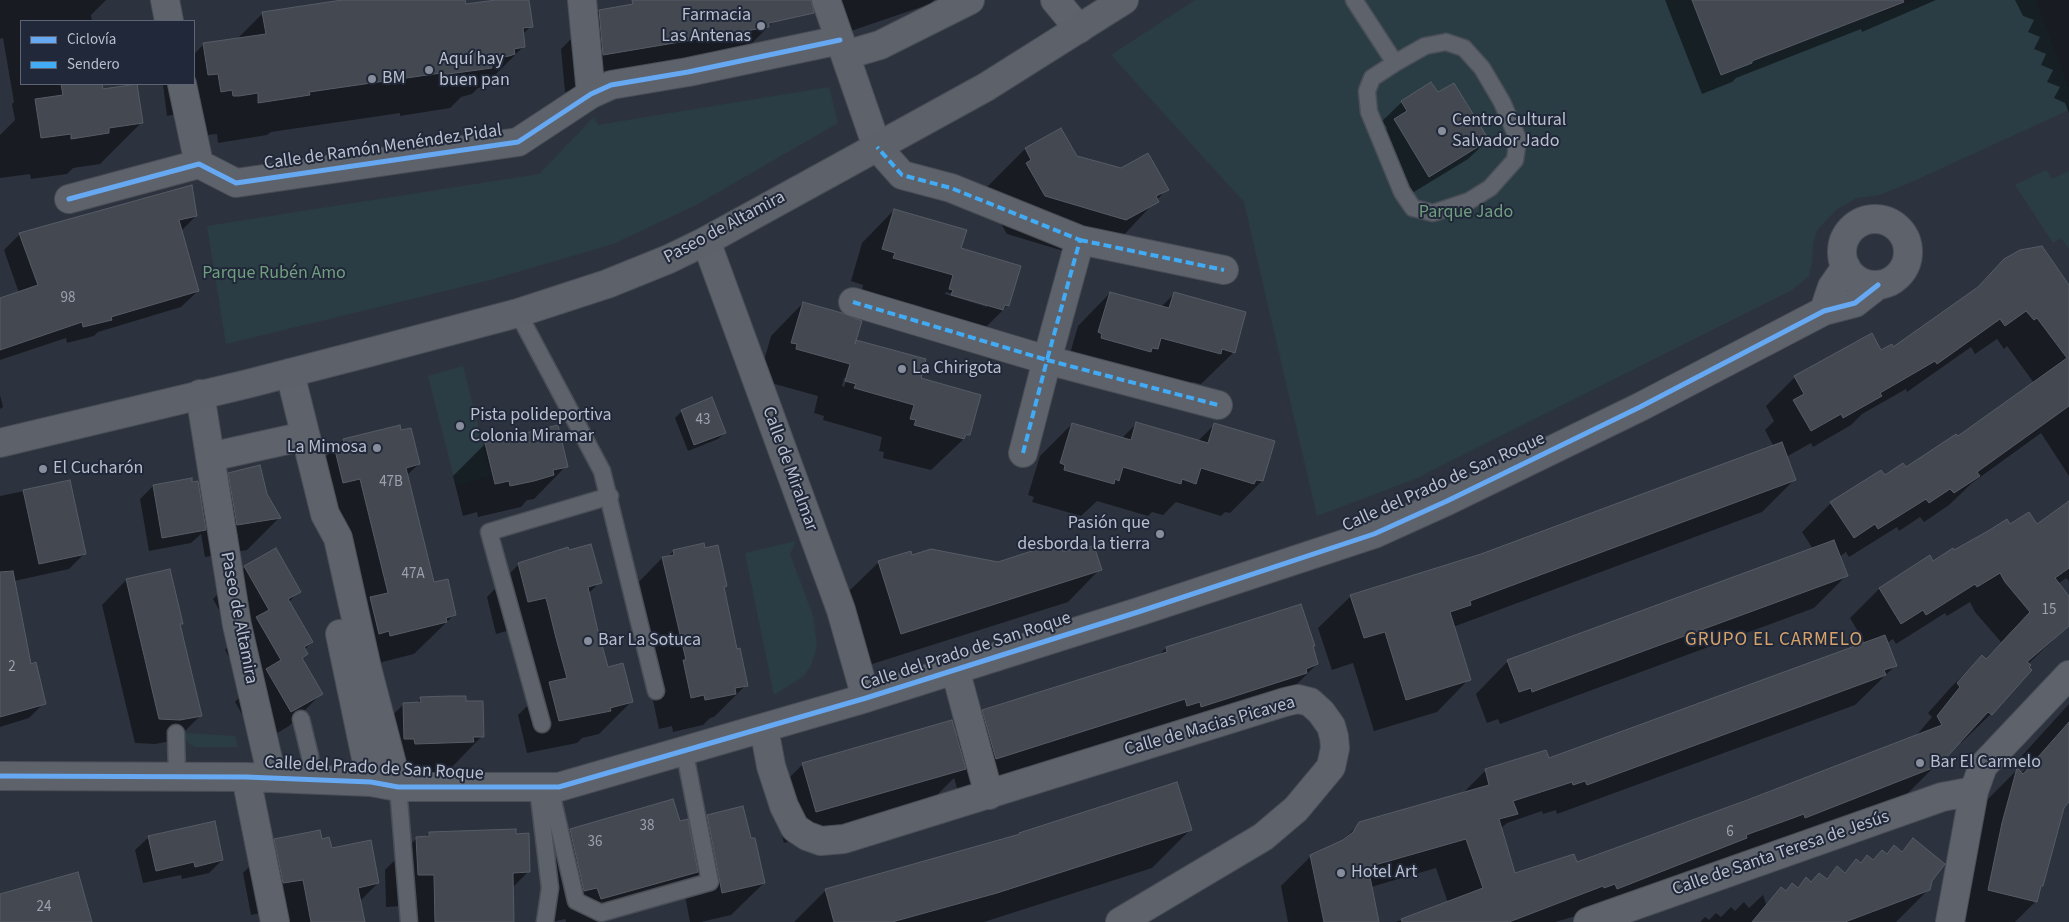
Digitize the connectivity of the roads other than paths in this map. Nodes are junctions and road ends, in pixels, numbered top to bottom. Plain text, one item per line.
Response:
1 (165, 0) edge
2 (582, 0) edge
3 (826, 0) edge
4 (970, 0) edge
5 (1056, 0) edge
6 (1124, 0) edge
7 (1354, 0) edge
8 (170, 20) edge
9 (1080, 30) junction
10 (843, 47) junction
11 (1395, 63) junction
12 (182, 85) edge
13 (591, 94) junction
14 (877, 147) junction
15 (199, 164) junction
16 (69, 199) dead end
17 (1080, 240) junction
18 (706, 241) junction
19 (1846, 266) junction
20 (1224, 270) dead end
21 (1878, 285) junction
22 (853, 302) dead end
23 (1824, 311) junction
24 (518, 313) junction
25 (1047, 360) junction
26 (290, 373) junction
27 (200, 394) junction
28 (1218, 405) dead end
29 (305, 436) junction
30 (0, 444) edge
31 (1023, 453) dead end
32 (210, 457) junction
33 (610, 496) junction
34 (325, 514) junction
35 (955, 669) junction
36 (2069, 675) edge
37 (656, 691) dead end
38 (866, 698) junction
39 (300, 719) dead end
40 (542, 724) dead end
41 (764, 728) junction
42 (176, 733) dead end
43 (684, 749) junction
44 (0, 776) edge
45 (177, 776) junction
46 (259, 777) junction
47 (310, 779) junction
48 (371, 782) junction
49 (398, 787) junction
50 (544, 788) junction
51 (1974, 791) junction
52 (989, 795) junction
53 (275, 922) edge
54 (409, 922) edge
55 (545, 922) edge
56 (1120, 922) edge
57 (1588, 922) edge
58 (1950, 922) edge

1 - 8 street
2 - 13 street
3 - 10 street
4 - 10 street, Calle de Ramón Menéndez Pidal
5 - 9 street
6 - 9 main road, Paseo de Altamira
7 - 11 lane
9 - 14 main road, Paseo de Altamira
10 - 13 street, Calle de Ramón Menéndez Pidal
10 - 14 street
11 - 11 lane
12 - 15 street
13 - 15 street, Calle de Ramón Menéndez Pidal
14 - 17 street
14 - 18 main road, Paseo de Altamira
15 - 16 street
17 - 20 street
17 - 25 street
18 - 24 main road, Paseo de Altamira
18 - 38 street, Calle de Miralmar
19 - 21 street
19 - 21 street
19 - 23 street
21 - 23 street, Calle del Prado de San Roque
22 - 25 street
23 - 35 street, Calle del Prado de San Roque
24 - 26 main road, Paseo de Altamira
24 - 33 lane
25 - 28 street
25 - 31 street
26 - 27 main road, Paseo de Altamira
26 - 29 street
27 - 30 main road, Paseo de Altamira
27 - 32 street, Paseo de Altamira
29 - 32 street
29 - 34 street
32 - 46 street, Paseo de Altamira
33 - 37 lane
33 - 40 lane
34 - 48 street
34 - 49 street
35 - 38 street, Calle del Prado de San Roque
35 - 52 street
36 - 51 street
38 - 41 street, Calle del Prado de San Roque
39 - 47 lane
41 - 43 street, Calle del Prado de San Roque
41 - 52 street, Calle de Macias Picavea
42 - 45 lane
43 - 50 street, Calle del Prado de San Roque
43 - 50 lane
44 - 45 street, Calle del Prado de San Roque
45 - 46 street, Calle del Prado de San Roque
46 - 47 street, Calle del Prado de San Roque
46 - 53 street, Paseo de Altamira
47 - 48 street, Calle del Prado de San Roque
48 - 49 street, Calle del Prado de San Roque
49 - 50 street, Calle del Prado de San Roque
49 - 54 lane
50 - 55 lane
51 - 57 street, Calle de Santa Teresa de Jesús
51 - 58 street
52 - 56 street, Calle de Macias Picavea

